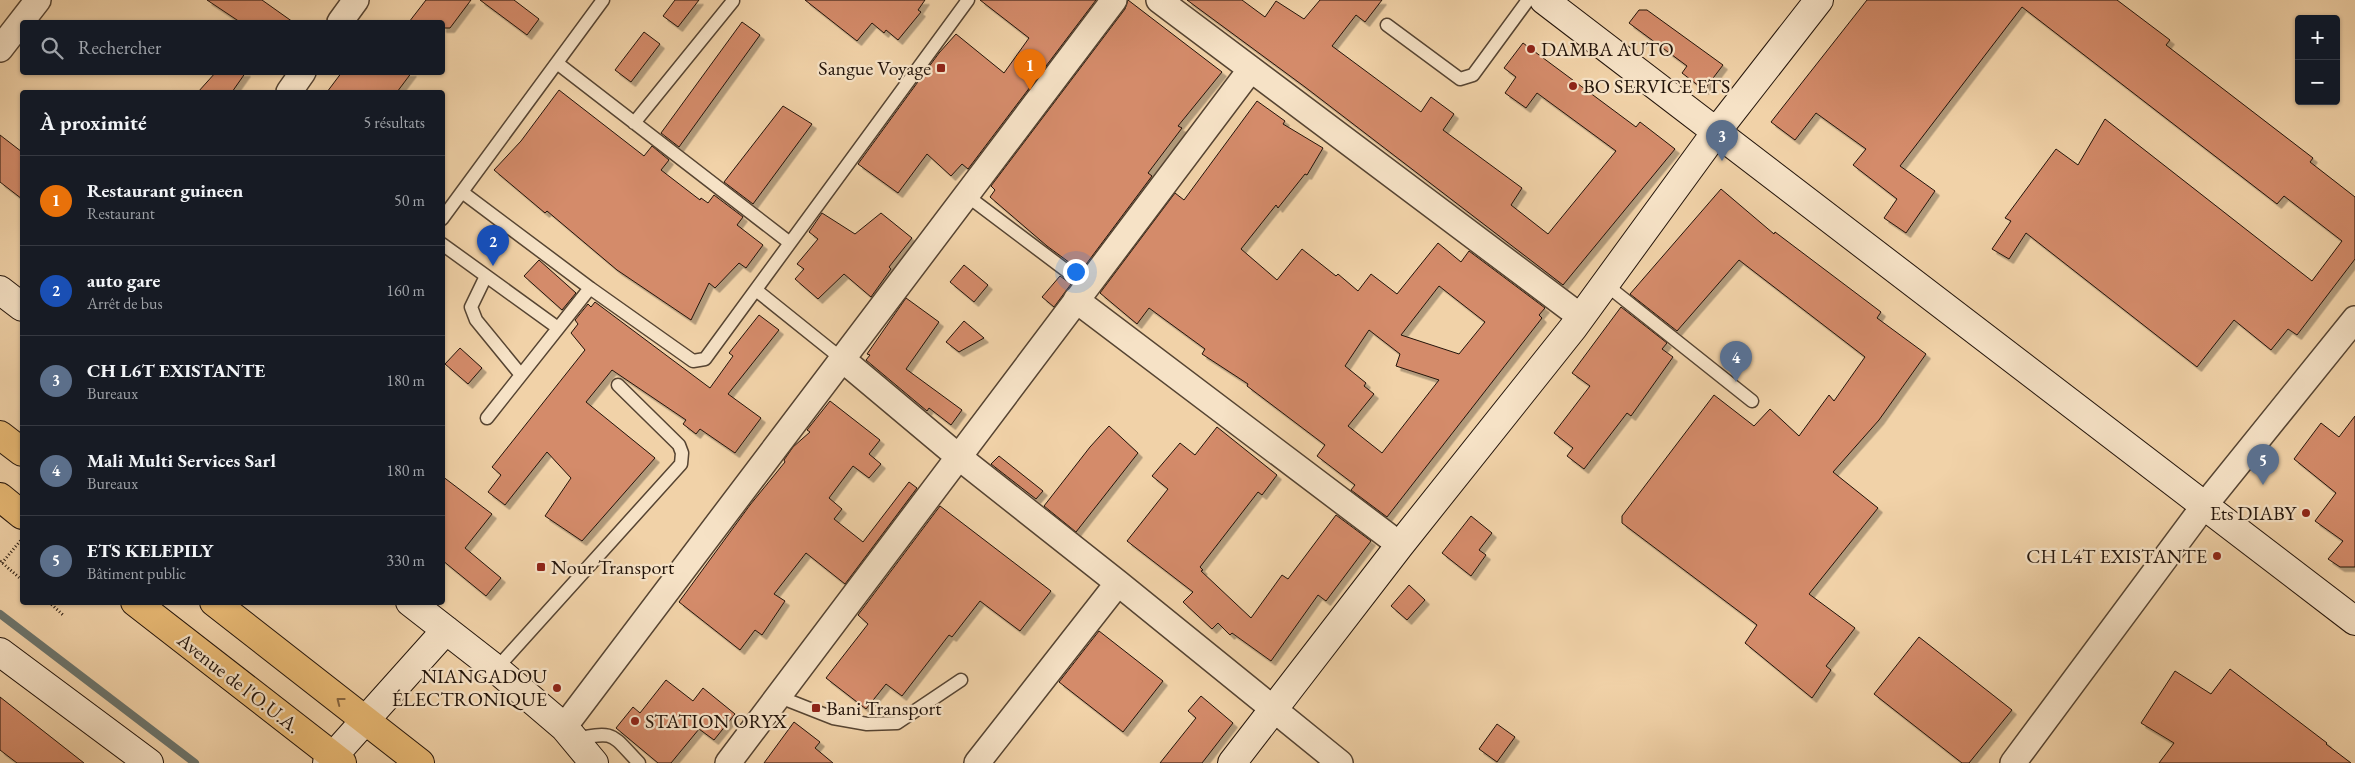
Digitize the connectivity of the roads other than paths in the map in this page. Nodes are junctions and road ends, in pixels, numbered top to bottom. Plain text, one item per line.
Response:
1 (38, 0) edge
2 (356, 0) edge
3 (603, 0) edge
4 (968, 0) edge
5 (1114, 0) edge
6 (1159, 0) edge
7 (1528, 0) edge
8 (1544, 0) edge
9 (1819, 0) edge
10 (733, 2) dead end
11 (22, 20) edge
12 (341, 20) edge
13 (20, 23) edge
14 (1387, 25) dead end
15 (0, 49) edge
16 (557, 63) junction
17 (1251, 69) junction
18 (301, 75) edge
19 (290, 90) edge
20 (634, 123) junction
21 (1716, 132) junction
22 (462, 192) junction
23 (966, 195) junction
24 (445, 215) edge
25 (790, 243) junction
26 (445, 246) edge
27 (486, 276) junction
28 (1605, 284) junction
29 (590, 288) junction
30 (0, 290) edge
31 (756, 290) junction
32 (1082, 294) junction
33 (20, 305) edge
34 (1581, 317) junction
35 (2355, 319) edge
36 (558, 328) junction
37 (842, 359) junction
38 (520, 376) junction
39 (618, 385) dead end
40 (1752, 401) dead end
41 (487, 418) dead end
42 (0, 435) edge
43 (20, 450) edge
44 (960, 458) junction
45 (0, 498) edge
46 (2204, 506) junction
47 (20, 513) edge
48 (1400, 545) junction
49 (1118, 583) junction
50 (139, 605) edge
51 (218, 605) edge
52 (414, 605) edge
53 (2355, 621) edge
54 (446, 630) junction
55 (2, 659) edge
56 (496, 669) junction
57 (961, 680) dead end
58 (777, 696) junction
59 (1273, 710) junction
60 (365, 720) junction
61 (569, 733) junction
62 (333, 761) edge
63 (149, 763) edge
64 (420, 763) edge
65 (594, 763) edge
66 (639, 763) edge
67 (728, 763) edge
68 (976, 763) edge
69 (1232, 763) edge
70 (1340, 763) edge
71 (2013, 763) edge

1 - 11 street
2 - 12 street
3 - 16 lane
4 - 25 lane
5 - 23 street
6 - 17 street
7 - 14 lane
8 - 21 main road
9 - 21 main road
10 - 20 lane
13 - 15 street
16 - 20 lane
16 - 22 lane
17 - 32 street
17 - 34 street
18 - 19 street
20 - 25 lane
21 - 28 main road
21 - 46 main road
22 - 24 lane
22 - 29 lane
23 - 32 lane
23 - 37 street
25 - 31 lane
26 - 27 lane
27 - 36 lane
27 - 38 lane
28 - 34 main road
28 - 40 lane
29 - 31 lane
29 - 36 lane
30 - 33 main road
31 - 37 lane
32 - 44 street
32 - 48 street
34 - 48 main road
35 - 46 street
36 - 38 lane
37 - 44 street
37 - 61 street
38 - 41 lane
39 - 56 lane
42 - 43 highway
44 - 49 street
44 - 58 street
45 - 47 highway
46 - 53 main road
46 - 71 street
48 - 59 main road
49 - 59 street
49 - 68 street
50 - 62 highway, Avenue de l'O.U.A.
60 -> 51 highway
52 - 54 main road
54 - 56 main road
54 - 60 main road
55 - 63 main road
56 - 61 main road
57 - 58 lane
58 - 67 street
59 - 69 main road
59 - 70 street
60 - 62 main road
60 - 64 highway
61 - 65 main road
61 - 66 lane

